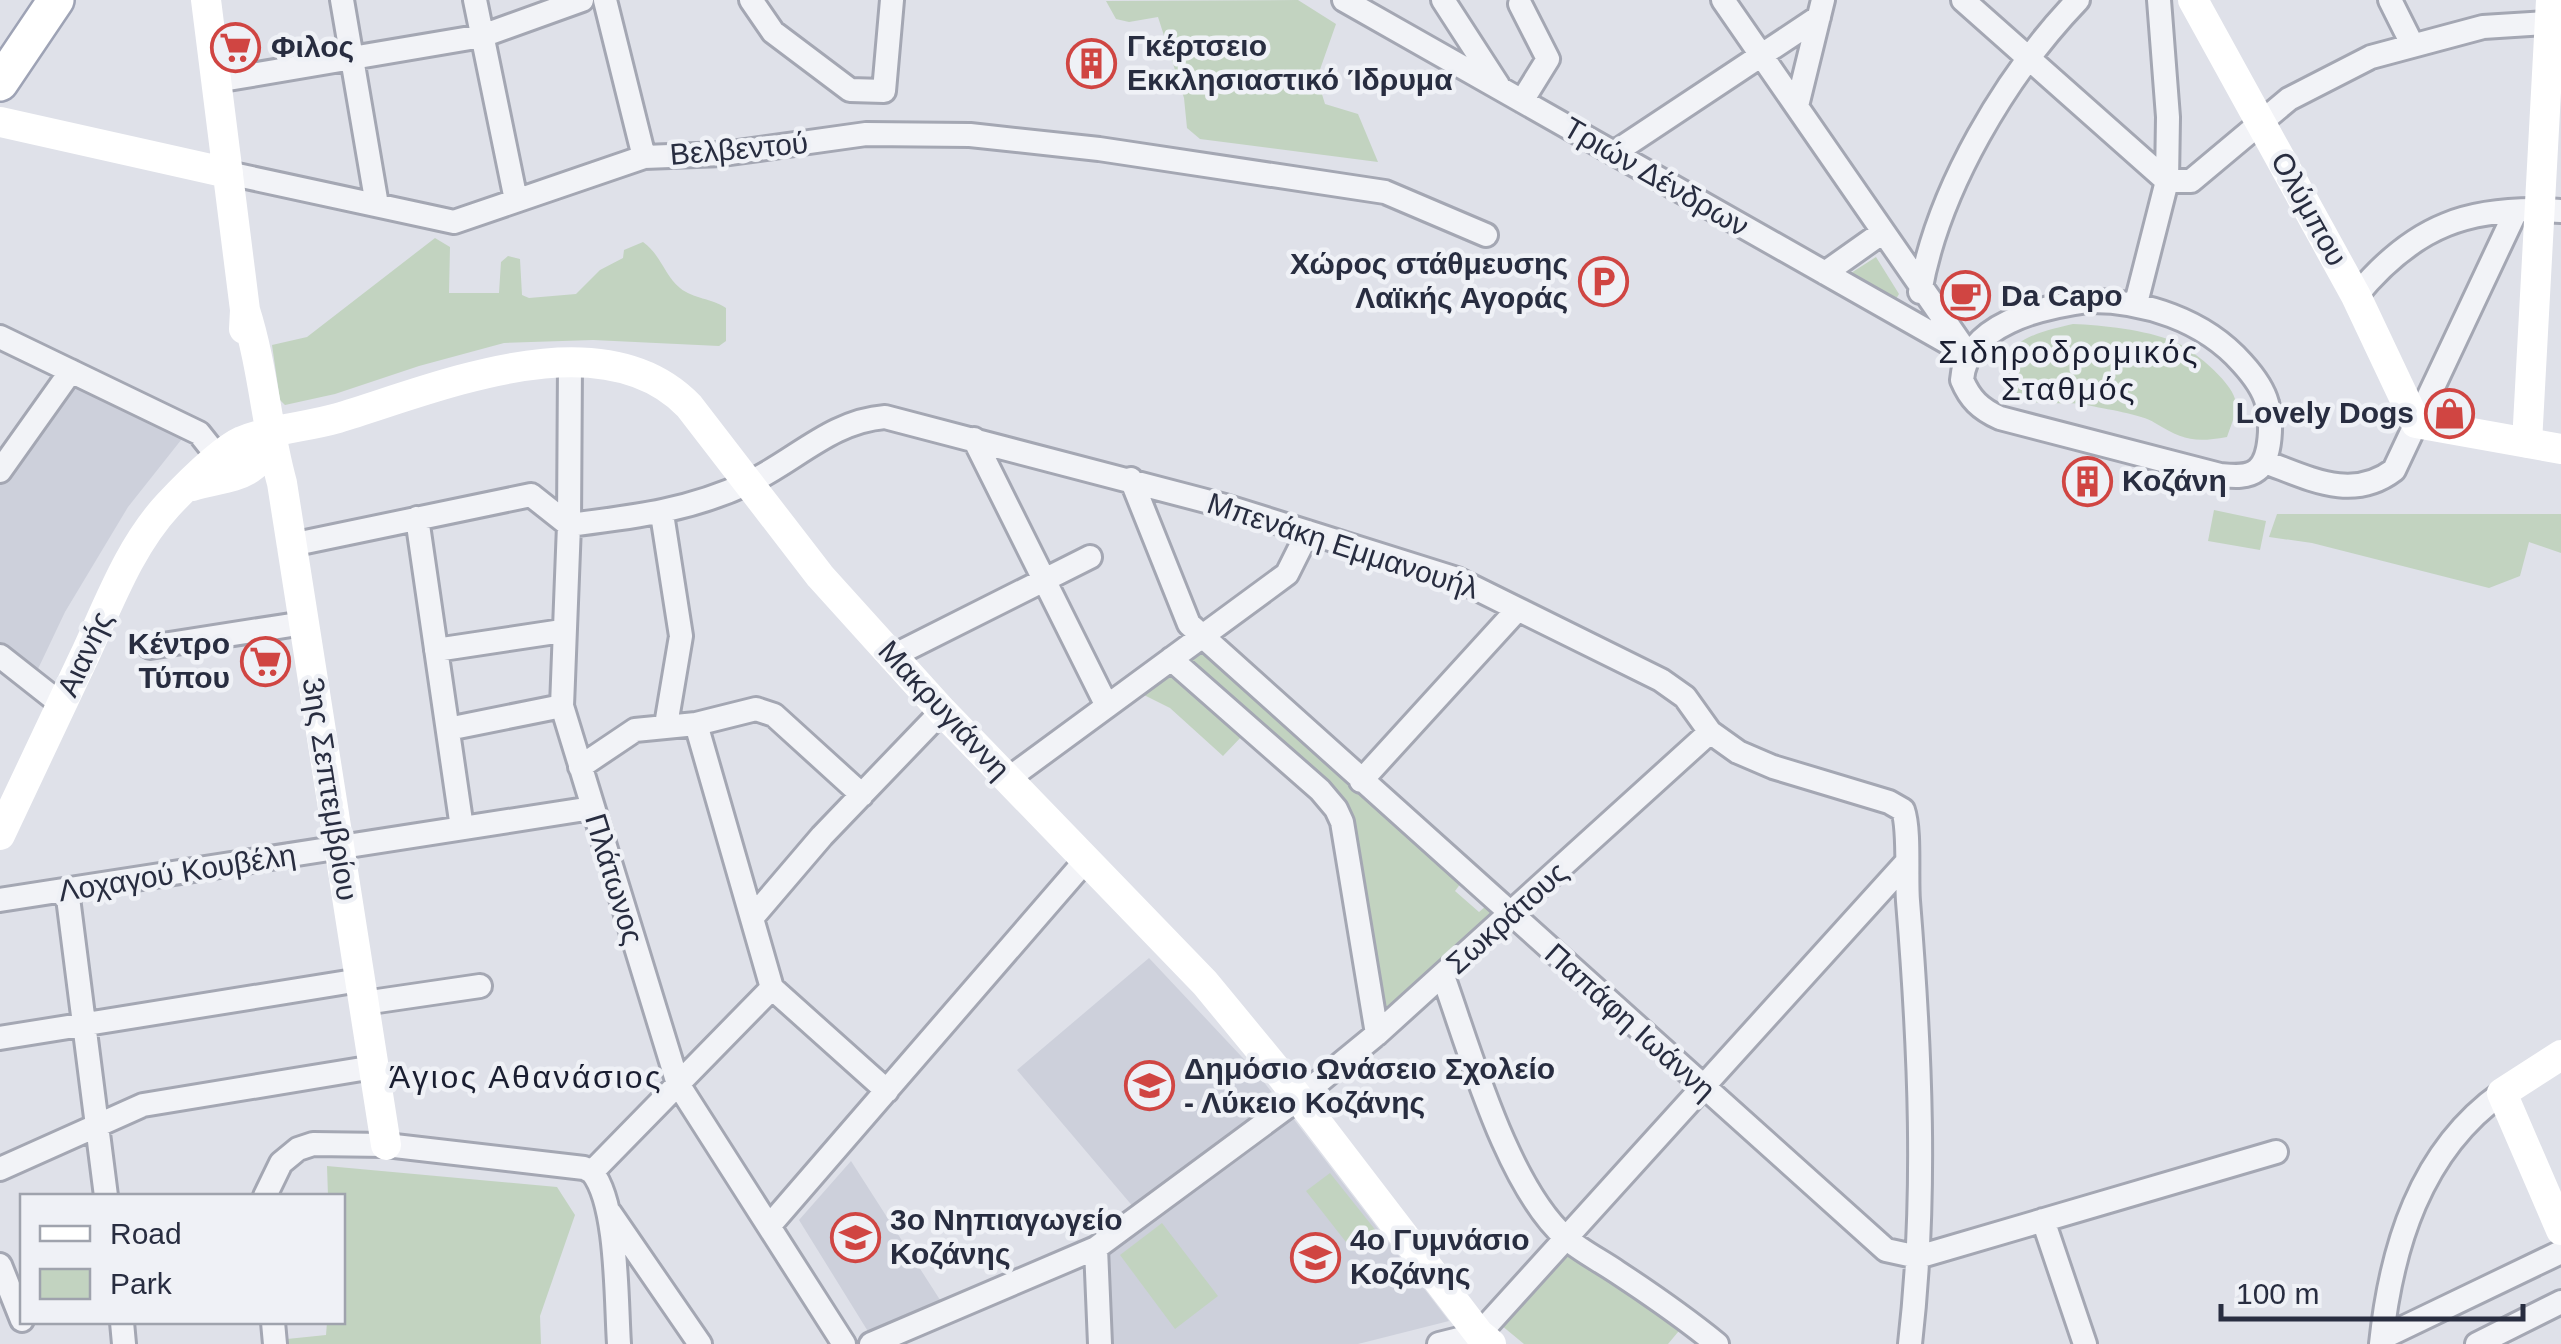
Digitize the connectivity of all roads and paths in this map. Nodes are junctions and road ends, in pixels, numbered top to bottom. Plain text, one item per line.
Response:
1 (56, 0) edge
2 (206, 0) edge
3 (342, 0) edge
4 (475, 0) edge
5 (582, 0) edge
6 (605, 0) edge
7 (750, 0) edge
8 (892, 0) edge
9 (1344, 0) edge
10 (1443, 0) edge
11 (1723, 0) edge
12 (1963, 0) edge
13 (2078, 0) edge
14 (2159, 0) edge
15 (2192, 0) edge
16 (2390, 0) edge
17 (1520, 4) dead end
18 (1821, 8) edge
19 (2554, 14) edge
20 (482, 36) junction
21 (2412, 44) junction
22 (1760, 54) junction
23 (2029, 56) junction
24 (352, 60) junction
25 (216, 81) junction
26 (0, 83) edge
27 (1500, 88) junction
28 (1522, 101) junction
29 (1797, 106) junction
30 (2261, 121) junction
31 (0, 122) edge
32 (1614, 153) junction
33 (644, 156) junction
34 (228, 173) junction
35 (2167, 182) junction
36 (516, 200) junction
37 (376, 205) junction
38 (2539, 211) edge
39 (1883, 232) junction
40 (1486, 235) dead end
41 (1825, 273) junction
42 (1921, 286) junction
43 (2356, 296) junction
44 (2136, 304) junction
45 (1914, 323) junction
46 (0, 337) edge
47 (1968, 354) junction
48 (570, 364) junction
49 (71, 372) junction
50 (2416, 423) junction
51 (257, 437) junction
52 (974, 439) junction
53 (2527, 443) junction
54 (2561, 449) edge
55 (2265, 462) junction
56 (0, 471) edge
57 (1130, 479) junction
58 (748, 483) junction
59 (662, 514) junction
60 (417, 518) junction
61 (569, 525) junction
62 (1308, 532) junction
63 (292, 544) junction
64 (1090, 557) dead end
65 (1044, 580) junction
66 (1517, 610) junction
67 (304, 623) junction
68 (562, 631) junction
69 (1203, 636) junction
70 (150, 647) dead end
71 (436, 650) junction
72 (0, 656) edge
73 (892, 656) junction
74 (1171, 659) junction
75 (62, 704) junction
76 (562, 706) junction
77 (1107, 706) junction
78 (942, 711) junction
79 (696, 724) junction
80 (666, 725) junction
81 (448, 729) junction
82 (1710, 732) junction
83 (580, 767) junction
84 (1008, 779) junction
85 (1361, 781) junction
86 (862, 794) junction
87 (592, 808) junction
88 (462, 828) junction
89 (0, 835) edge
90 (339, 847) junction
91 (1086, 860) junction
92 (1905, 864) junction
93 (68, 890) junction
94 (0, 900) edge
95 (1511, 916) junction
96 (752, 918) junction
97 (1443, 976) junction
98 (480, 986) dead end
99 (772, 988) junction
100 (362, 991) junction
101 (84, 1024) junction
102 (1376, 1034) junction
103 (0, 1038) edge
104 (2561, 1055) edge
105 (374, 1066) junction
106 (678, 1084) junction
107 (1703, 1088) junction
108 (887, 1090) junction
109 (2502, 1093) junction
110 (1299, 1098) junction
111 (97, 1124) junction
112 (386, 1144) junction
113 (2276, 1152) dead end
114 (0, 1170) edge
115 (592, 1172) junction
116 (106, 1194) edge
117 (265, 1194) edge
118 (608, 1210) junction
119 (2043, 1220) junction
120 (770, 1226) junction
121 (2561, 1230) edge
122 (1566, 1238) junction
123 (1096, 1248) junction
124 (2561, 1252) edge
125 (1918, 1257) junction
126 (0, 1265) edge
127 (614, 1276) junction
128 (655, 1278) junction
129 (2561, 1302) edge
130 (20, 1314) edge
131 (1694, 1326) junction
132 (1485, 1339) edge
133 (2382, 1341) edge
134 (619, 1344) edge
135 (700, 1344) edge
136 (844, 1344) edge
137 (871, 1344) edge
138 (1100, 1344) edge
139 (1439, 1344) edge
140 (1679, 1344) edge
141 (1717, 1344) edge
142 (1910, 1344) edge
143 (2086, 1344) edge
144 (2477, 1344) edge

1 - 26 main road
2 - 25 street, 3ης Σεπτεμβρίου
3 - 24 street
4 - 20 street
5 - 20 street
6 - 33 street
7 - 8 street
9 - 27 street, Τριών Δένδρων
10 - 27 street
11 - 22 street
12 - 23 street
13 - 23 street
14 - 35 street
15 - 30 street, Ολύμπου
16 - 21 street
17 - 28 street
18 - 22 street
18 - 29 street
19 - 21 street
19 - 38 street
20 - 24 street
20 - 36 street
21 - 30 street
22 - 29 street
22 - 32 street
23 - 35 street
23 - 42 street
24 - 25 street
24 - 37 street
25 - 34 street, 3ης Σεπτεμβρίου
27 - 28 street, Τριών Δένδρων
28 - 32 street, Τριών Δένδρων
29 - 39 street
30 - 35 street
30 - 43 street, Ολύμπου
31 - 34 street, Βελβεντού
32 - 41 street, Τριών Δένδρων
33 - 36 street, Βελβεντού
33 - 40 street, Βελβεντού
34 - 37 street, Βελβεντού
34 - 51 street, 3ης Σεπτεμβρίου
35 - 44 street
36 - 37 street, Βελβεντού
38 - 43 street
38 - 50 street
38 - 53 street
39 - 41 street
39 - 42 street
41 - 45 street, Τριών Δένδρων
42 - 45 street
42 - 47 street
43 - 50 street, Ολύμπου
44 - 47 street
44 - 55 street
45 - 47 street, Τριών Δένδρων
46 - 49 street
47 - 55 street
48 - 51 street, Μακρυγιάννη
48 - 58 street, Μακρυγιάννη
48 - 61 street, Πλάτωνος
49 - 51 street
49 - 56 street
50 - 53 street
50 - 55 street
51 - 63 street, 3ης Σεπτεμβρίου
51 - 75 street, Αιανής
52 - 57 street, Μπενάκη Εμμανουήλ
52 - 58 street, Μπενάκη Εμμανουήλ
52 - 65 street
53 - 54 street
57 - 62 street, Μπενάκη Εμμανουήλ
57 - 69 street, Παπάφη Ιωάννη
58 - 59 street, Μπενάκη Εμμανουήλ
58 - 73 street, Μακρυγιάννη
59 - 61 street, Μπενάκη Εμμανουήλ
59 - 80 street
60 - 61 street
60 - 63 street
60 - 71 street
61 - 68 street, Πλάτωνος
62 - 66 street, Μπενάκη Εμμανουήλ
62 - 69 street
63 - 67 street, 3ης Σεπτεμβρίου
64 - 65 street
65 - 73 street
65 - 77 street
66 - 82 street, Μπενάκη Εμμανουήλ
66 - 85 street
67 - 70 street
67 - 90 street, 3ης Σεπτεμβρίου
68 - 71 street
68 - 76 street, Πλάτωνος
69 - 74 street
69 - 85 street, Παπάφη Ιωάννη
71 - 81 street
72 - 75 street
73 - 78 street, Μακρυγιάννη
74 - 77 street
74 - 102 street
75 - 89 street, Αιανής
76 - 81 street
76 - 83 street, Πλάτωνος
77 - 84 street
78 - 84 street, Μακρυγιάννη
78 - 86 street
79 - 80 street
79 - 86 street
79 - 96 street
80 - 83 street
81 - 88 street
82 - 92 street, Μπενάκη Εμμανουήλ
82 - 95 street, Σωκράτους
83 - 87 street, Πλάτωνος
84 - 91 street, Μακρυγιάννη
85 - 95 street, Παπάφη Ιωάννη
86 - 96 street
87 - 88 street, Λοχαγού Κουβέλη
87 - 106 street, Πλάτωνος
88 - 90 street, Λοχαγού Κουβέλη
90 - 93 street, Λοχαγού Κουβέλη
90 - 100 street, 3ης Σεπτεμβρίου
91 - 108 street
91 - 110 street, Μακρυγιάννη
92 - 107 street
92 - 125 street
93 - 94 street, Λοχαγού Κουβέλη
93 - 101 street
95 - 97 street, Σωκράτους
95 - 107 street, Παπάφη Ιωάννη
96 - 99 street
97 - 102 street, Σωκράτους
97 - 122 street
98 - 100 street
99 - 106 street
99 - 108 street
100 - 101 street
100 - 105 street, 3ης Σεπτεμβρίου
101 - 103 street
101 - 111 street
102 - 110 street, Σωκράτους
104 - 109 street
105 - 111 street
105 - 112 street, 3ης Σεπτεμβρίου
106 - 115 street
106 - 120 street, Πλάτωνος
107 - 122 street
107 - 125 street, Παπάφη Ιωάννη
108 - 120 street
109 - 121 street
109 - 133 street
110 - 123 street, Σωκράτους
110 - 132 street, Μακρυγιάννη
111 - 114 street
111 - 116 street
112 - 115 street
112 - 117 street
113 - 119 street
115 - 118 street
118 - 127 street
118 - 128 street
119 - 125 street
119 - 143 street
120 - 136 street, Πλάτωνος
122 - 131 street
122 - 132 street
123 - 137 street, Σωκράτους
123 - 138 street
124 - 133 street
125 - 142 street
126 - 130 street
127 - 128 street
127 - 134 street
128 - 135 street
129 - 144 street
131 - 140 street
131 - 141 street
132 - 139 street

